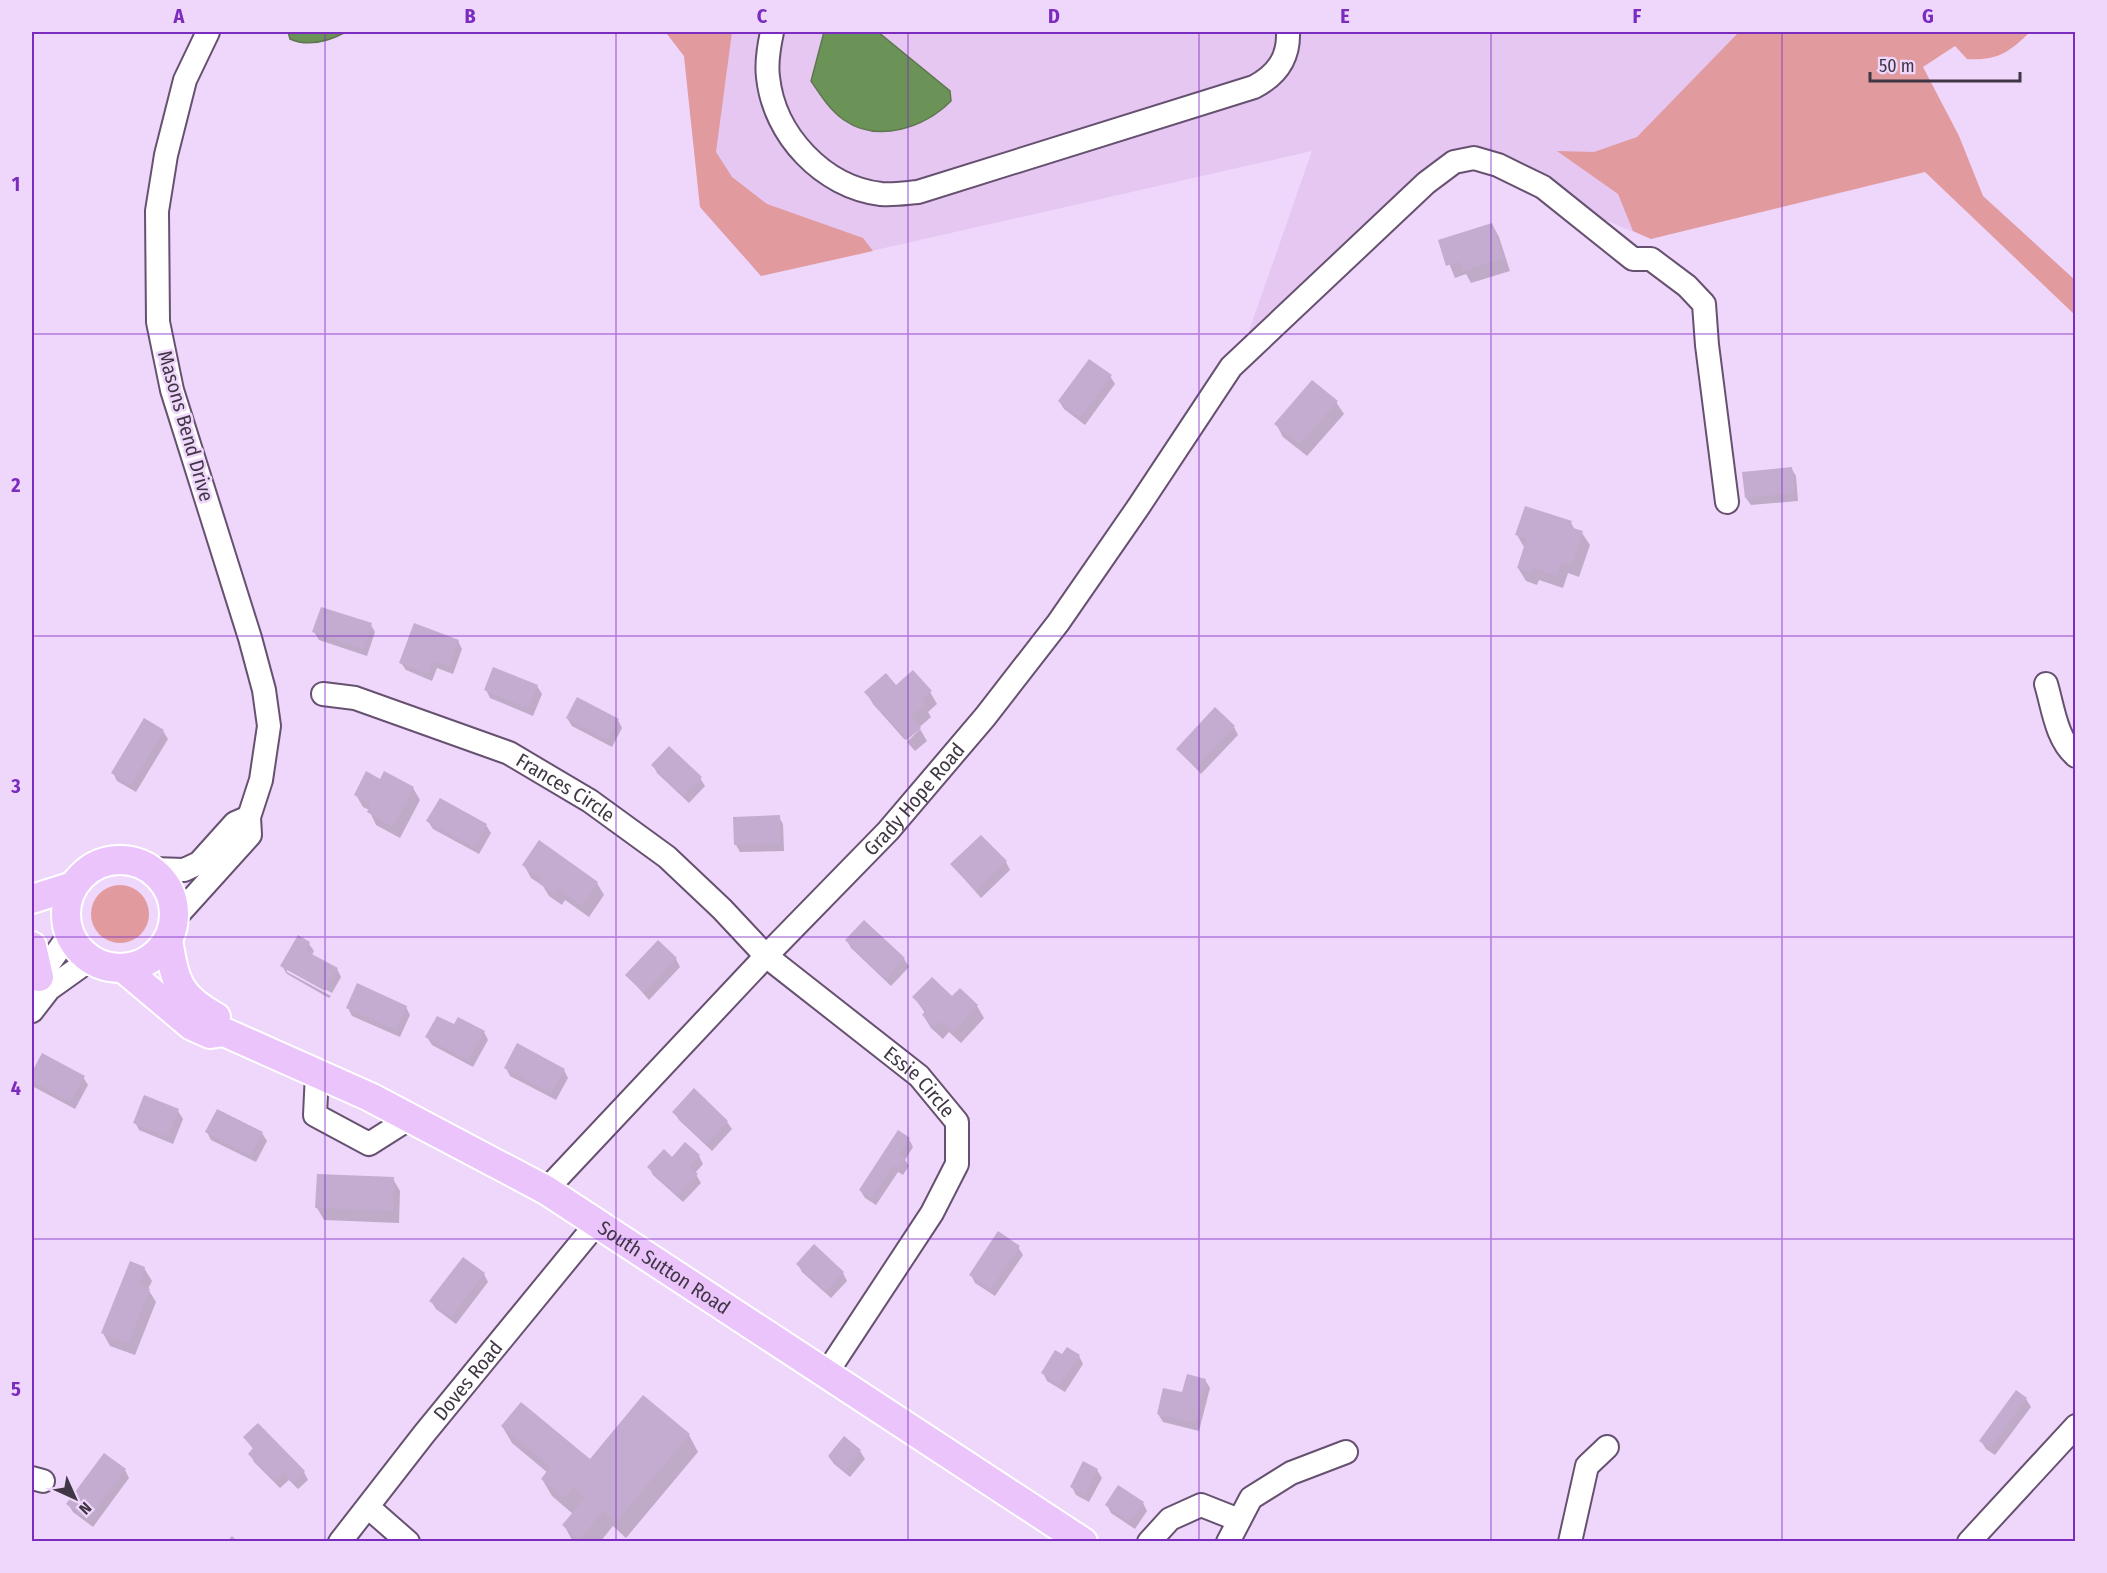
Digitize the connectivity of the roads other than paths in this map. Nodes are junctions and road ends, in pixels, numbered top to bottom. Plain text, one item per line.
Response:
1 (208, 32) edge
2 (772, 32) edge
3 (1288, 32) edge
4 (1727, 502) dead end
5 (2046, 684) dead end
6 (323, 694) dead end
7 (2076, 756) edge
8 (249, 817) junction
9 (153, 870) junction
10 (73, 886) junction
11 (32, 899) edge
12 (32, 916) edge
13 (68, 929) junction
14 (171, 929) junction
15 (32, 946) edge
16 (766, 956) junction
17 (91, 959) junction
18 (123, 968) junction
19 (35, 982) edge
20 (32, 1011) edge
21 (224, 1032) junction
22 (317, 1073) junction
23 (410, 1118) junction
24 (546, 1190) junction
25 (597, 1223) junction
26 (826, 1374) junction
27 (2076, 1426) edge
28 (1607, 1448) dead end
29 (1346, 1452) dead end
30 (368, 1507) junction
31 (1239, 1520) junction
32 (1066, 1537) edge
33 (340, 1542) edge
34 (408, 1542) edge
35 (1149, 1542) edge
36 (1228, 1542) edge
37 (1570, 1542) edge
38 (1969, 1542) edge

1 - 8 street, Masons Bend Drive
2 - 3 street
4 - 16 street, Grady Hope Road
5 - 7 street
6 - 16 street, Frances Circle
8 - 9 street
8 - 14 street, Masons Bend Drive
9 - 10 main road
9 - 14 main road
10 - 11 main road
10 - 13 main road
12 - 13 main road
13 - 17 main road
13 - 19 street
14 - 18 main road
14 - 21 main road, South Sutton Road
15 - 19 main road
16 - 24 street, Grady Hope Road
16 - 26 street, Essie Circle
17 - 18 main road
17 - 20 street
18 - 21 main road, South Sutton Road
21 - 22 main road, South Sutton Road
22 - 23 main road, South Sutton Road
22 - 23 street
23 - 24 main road, South Sutton Road
24 - 25 main road, South Sutton Road
25 - 26 main road, South Sutton Road
25 - 30 street, Doves Road
26 - 32 main road, South Sutton Road
27 - 38 street
28 - 37 street
29 - 31 street
30 - 33 street, Doves Road
30 - 34 street
31 - 35 street
31 - 36 street

